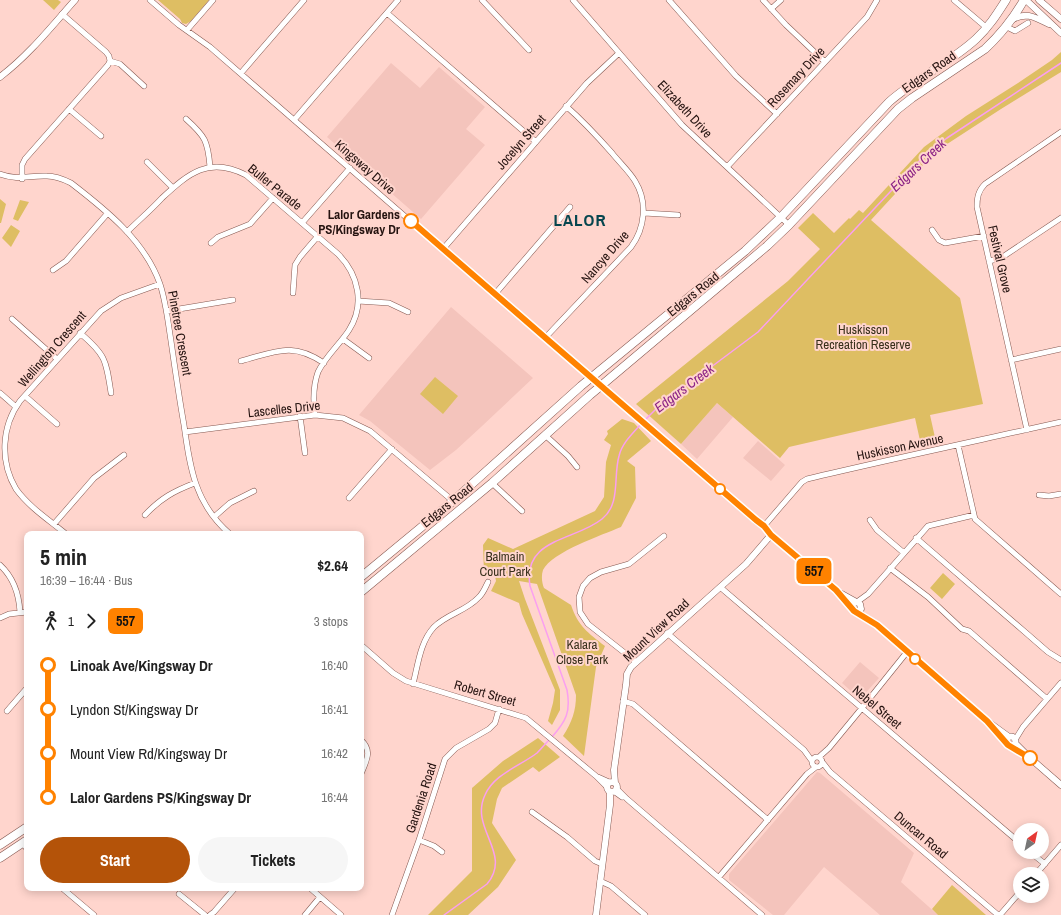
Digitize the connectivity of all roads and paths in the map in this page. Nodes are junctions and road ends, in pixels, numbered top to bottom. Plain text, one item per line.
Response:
1 (75, 0) edge
2 (150, 0) edge
3 (213, 0) edge
4 (304, 0) edge
5 (398, 0) edge
6 (482, 0) edge
7 (573, 0) edge
8 (669, 0) edge
9 (763, 0) edge
10 (780, 0) edge
11 (877, 0) edge
12 (954, 0) edge
13 (1006, 0) edge
14 (1025, 0) edge
15 (1042, 1) edge
16 (771, 8) junction
17 (387, 13) junction
18 (62, 14) junction
19 (1061, 19) edge
20 (1009, 23) junction
21 (1028, 23) dead end
22 (1054, 26) junction
23 (987, 28) junction
24 (187, 30) junction
25 (1061, 33) edge
26 (529, 50) dead end
27 (619, 53) junction
28 (110, 61) junction
29 (825, 62) junction
30 (241, 73) junction
31 (0, 77) edge
32 (144, 86) dead end
33 (566, 106) junction
34 (69, 109) junction
35 (878, 113) junction
36 (776, 114) junction
37 (186, 119) dead end
38 (294, 120) junction
39 (887, 121) junction
40 (1061, 132) edge
41 (101, 136) dead end
42 (536, 142) junction
43 (147, 162) dead end
44 (210, 167) junction
45 (727, 167) junction
46 (350, 168) junction
47 (0, 174) edge
48 (22, 178) junction
49 (173, 188) junction
50 (273, 198) junction
51 (570, 207) dead end
52 (644, 213) junction
53 (107, 214) junction
54 (678, 215) dead end
55 (781, 217) junction
56 (1061, 218) edge
57 (302, 223) junction
58 (789, 225) junction
59 (932, 230) dead end
60 (127, 232) junction
61 (318, 236) junction
62 (984, 236) junction
63 (211, 243) dead end
64 (443, 249) junction
65 (990, 262) junction
66 (54, 270) dead end
67 (160, 284) junction
68 (293, 293) dead end
69 (495, 294) junction
70 (233, 300) dead end
71 (358, 301) junction
72 (167, 311) junction
73 (408, 312) dead end
74 (12, 319) dead end
75 (80, 333) junction
76 (343, 338) junction
77 (545, 338) junction
78 (1061, 349) edge
79 (369, 358) dead end
80 (57, 359) junction
81 (1011, 360) junction
82 (241, 361) dead end
83 (324, 363) junction
84 (591, 378) junction
85 (601, 386) junction
86 (0, 393) edge
87 (111, 393) dead end
88 (25, 396) junction
89 (16, 407) junction
90 (315, 415) junction
91 (300, 416) junction
92 (1061, 422) edge
93 (57, 424) dead end
94 (1027, 430) junction
95 (185, 432) junction
96 (545, 435) junction
97 (958, 445) junction
98 (2, 447) edge
99 (392, 449) junction
100 (513, 449) junction
101 (306, 453) dead end
102 (124, 455) dead end
103 (521, 458) junction
104 (577, 467) dead end
105 (195, 483) junction
106 (492, 483) junction
107 (254, 491) dead end
108 (1061, 494) edge
109 (1039, 495) dead end
110 (349, 498) dead end
111 (453, 501) junction
112 (522, 511) dead end
113 (145, 515) dead end
114 (974, 515) junction
115 (214, 517) junction
116 (870, 520) dead end
117 (54, 524) junction
118 (764, 526) junction
119 (62, 531) edge
120 (224, 531) edge
121 (771, 535) junction
122 (664, 536) dead end
123 (916, 538) junction
124 (904, 553) junction
125 (388, 554) junction
126 (396, 563) junction
127 (0, 565) edge
128 (890, 568) junction
129 (364, 574) edge
130 (488, 582) dead end
131 (720, 587) junction
132 (364, 590) edge
133 (1060, 591) edge
134 (858, 606) junction
135 (20, 612) junction
136 (24, 612) edge
137 (0, 618) edge
138 (667, 633) junction
139 (364, 648) edge
140 (907, 652) junction
141 (1061, 660) edge
142 (636, 661) junction
143 (413, 684) junction
144 (1061, 684) edge
145 (24, 691) edge
146 (1047, 699) junction
147 (623, 701) junction
148 (862, 708) junction
149 (500, 709) junction
150 (7, 711) dead end
151 (1011, 741) junction
152 (364, 744) edge
153 (817, 762) junction
154 (364, 765) edge
155 (1061, 785) edge
156 (612, 787) junction
157 (532, 812) dead end
158 (768, 820) junction
159 (24, 829) edge
160 (1013, 837) edge
161 (419, 840) junction
162 (0, 845) edge
163 (24, 845) edge
164 (1061, 845) edge
165 (442, 852) dead end
166 (0, 858) edge
167 (1039, 859) edge
168 (602, 864) junction
169 (1045, 864) junction
170 (1042, 867) edge
171 (719, 877) junction
172 (600, 881) junction
173 (66, 891) edge
174 (232, 891) edge
175 (317, 891) edge
176 (179, 894) dead end
177 (320, 897) junction
178 (1013, 900) edge
179 (94, 915) edge
180 (205, 915) edge
181 (210, 915) edge
182 (305, 915) edge
183 (341, 915) edge
184 (392, 915) edge
185 (596, 915) edge
186 (645, 915) edge
187 (762, 915) edge
188 (999, 915) edge

1 - 18 street
2 - 24 street, Kingsway Drive
3 - 24 street
4 - 30 street
5 - 17 street
6 - 26 street
7 - 27 street, Elizabeth Drive
8 - 36 street
9 - 16 street
10 - 16 street
11 - 29 street, Rosemary Drive
12 - 23 street
13 - 23 main road, Edgars Road
14 - 20 main road, Edgars Road
14 - 22 street
15 - 19 street
16 - 29 street
17 - 38 street
17 - 42 street
18 - 28 street
18 - 31 street
20 - 21 street
20 - 22 street
20 - 39 main road, Edgars Road
22 - 25 street
23 - 35 main road, Edgars Road
24 - 30 street, Kingsway Drive
27 - 33 street, Jocelyn Street
27 - 45 street, Elizabeth Drive
28 - 32 street
28 - 34 street
29 - 36 street, Rosemary Drive
30 - 38 street, Kingsway Drive
33 - 42 street, Jocelyn Street
33 - 52 street, Nancye Drive
34 - 41 street
34 - 48 street
35 - 39 main road
35 - 55 main road, Edgars Road
36 - 45 street, Rosemary Drive
37 - 44 street
38 - 46 street, Kingsway Drive
39 - 58 main road, Edgars Road
40 - 62 street, Festival Grove
42 - 64 street, Jocelyn Street
43 - 49 street
44 - 49 street, Buller Parade
44 - 50 street, Buller Parade
45 - 55 street, Elizabeth Drive
46 - 57 street
46 - 64 street, Kingsway Drive
47 - 48 street, Pinetree Crescent
48 - 53 street, Pinetree Crescent
49 - 60 street, Buller Parade
50 - 57 street, Buller Parade
50 - 63 street
51 - 69 street
52 - 54 street
52 - 77 street, Nancye Drive
53 - 60 street, Pinetree Crescent
53 - 66 street
55 - 58 street, Elizabeth Drive
55 - 84 main road, Edgars Road
56 - 65 street
57 - 61 street, Buller Parade
58 - 85 main road, Edgars Road
59 - 62 street
60 - 67 street, Pinetree Crescent
61 - 68 street
61 - 71 street, Buller Parade
62 - 65 street, Festival Grove
64 - 69 street, Kingsway Drive
65 - 81 street, Festival Grove
67 - 72 street, Pinetree Crescent
67 - 75 street, Wellington Crescent
69 - 77 street, Kingsway Drive
70 - 72 street
71 - 73 street
71 - 76 street, Buller Parade
72 - 95 street, Pinetree Crescent
74 - 80 street
75 - 80 street, Wellington Crescent
75 - 87 street
76 - 79 street
76 - 83 street, Buller Parade
77 - 84 street, Kingsway Drive
78 - 81 street
80 - 88 street, Wellington Crescent
81 - 94 street, Festival Grove
82 - 83 street
83 - 90 street, Buller Parade
84 - 85 street, Kingsway Drive
84 - 100 main road, Edgars Road
85 - 96 main road, Edgars Road
85 - 118 street, Kingsway Drive
86 - 89 street
88 - 89 street, Wellington Crescent
88 - 93 street
89 - 98 street, Wellington Crescent
90 - 91 street, Lascelles Drive
90 - 99 street, Lascelles Drive
91 - 95 street, Lascelles Drive
91 - 101 street
92 - 94 street, Huskisson Avenue
94 - 97 street, Huskisson Avenue
95 - 105 street, Pinetree Crescent
96 - 103 main road, Edgars Road
96 - 104 street
97 - 114 street
97 - 118 street, Huskisson Avenue
98 - 117 street, Wellington Crescent
99 - 110 street
99 - 111 street, Lascelles Drive
100 - 103 main road
100 - 111 main road, Edgars Road
102 - 117 street
103 - 106 main road, Edgars Road
105 - 113 street
105 - 115 street, Pinetree Crescent
106 - 112 street
106 - 126 main road, Edgars Road
107 - 115 street
108 - 109 street
111 - 125 main road, Edgars Road
114 - 123 street
114 - 133 street
115 - 120 street, Pinetree Crescent
116 - 124 street
117 - 119 street, Wellington Crescent
118 - 121 street, Kingsway Drive
121 - 131 street, Mount View Road
121 - 134 street, Kingsway Drive
122 - 142 street
123 - 124 street
123 - 141 street
124 - 128 street
125 - 126 main road
125 - 129 main road, Edgars Road
126 - 132 main road, Edgars Road
127 - 135 street
128 - 134 street
128 - 146 street
130 - 143 street
131 - 138 street, Mount View Road
131 - 148 street, Nebel Street
134 - 140 street, Kingsway Drive
135 - 136 street
135 - 137 street
138 - 142 street, Mount View Road
138 - 153 street, Duncan Road
139 - 143 street, Robert Street
140 - 148 street
140 - 151 street, Kingsway Drive
142 - 147 street, Mount View Road
143 - 149 street, Robert Street
144 - 146 street
145 - 150 street
146 - 151 street
147 - 156 street, Mount View Road
147 - 158 street
148 - 153 street
148 - 160 street, Nebel Street
149 - 156 street, Robert Street
149 - 161 street, Gardenia Road
151 - 155 street, Kingsway Drive
152 - 154 street
153 - 158 street
153 - 188 street, Duncan Road
156 - 168 street, Mount View Road
156 - 171 street, Robert Street
157 - 168 street
158 - 171 street
159 - 162 main road
161 - 165 street
161 - 184 street, Gardenia Road
163 - 166 main road
164 - 169 street
167 - 169 street
168 - 172 street, Mount View Road
169 - 170 street
171 - 187 street, Robert Street
172 - 185 street, Mount View Road
172 - 186 street
173 - 179 street
174 - 181 street
175 - 177 street
176 - 180 street
177 - 182 street
177 - 183 street
178 - 188 street

